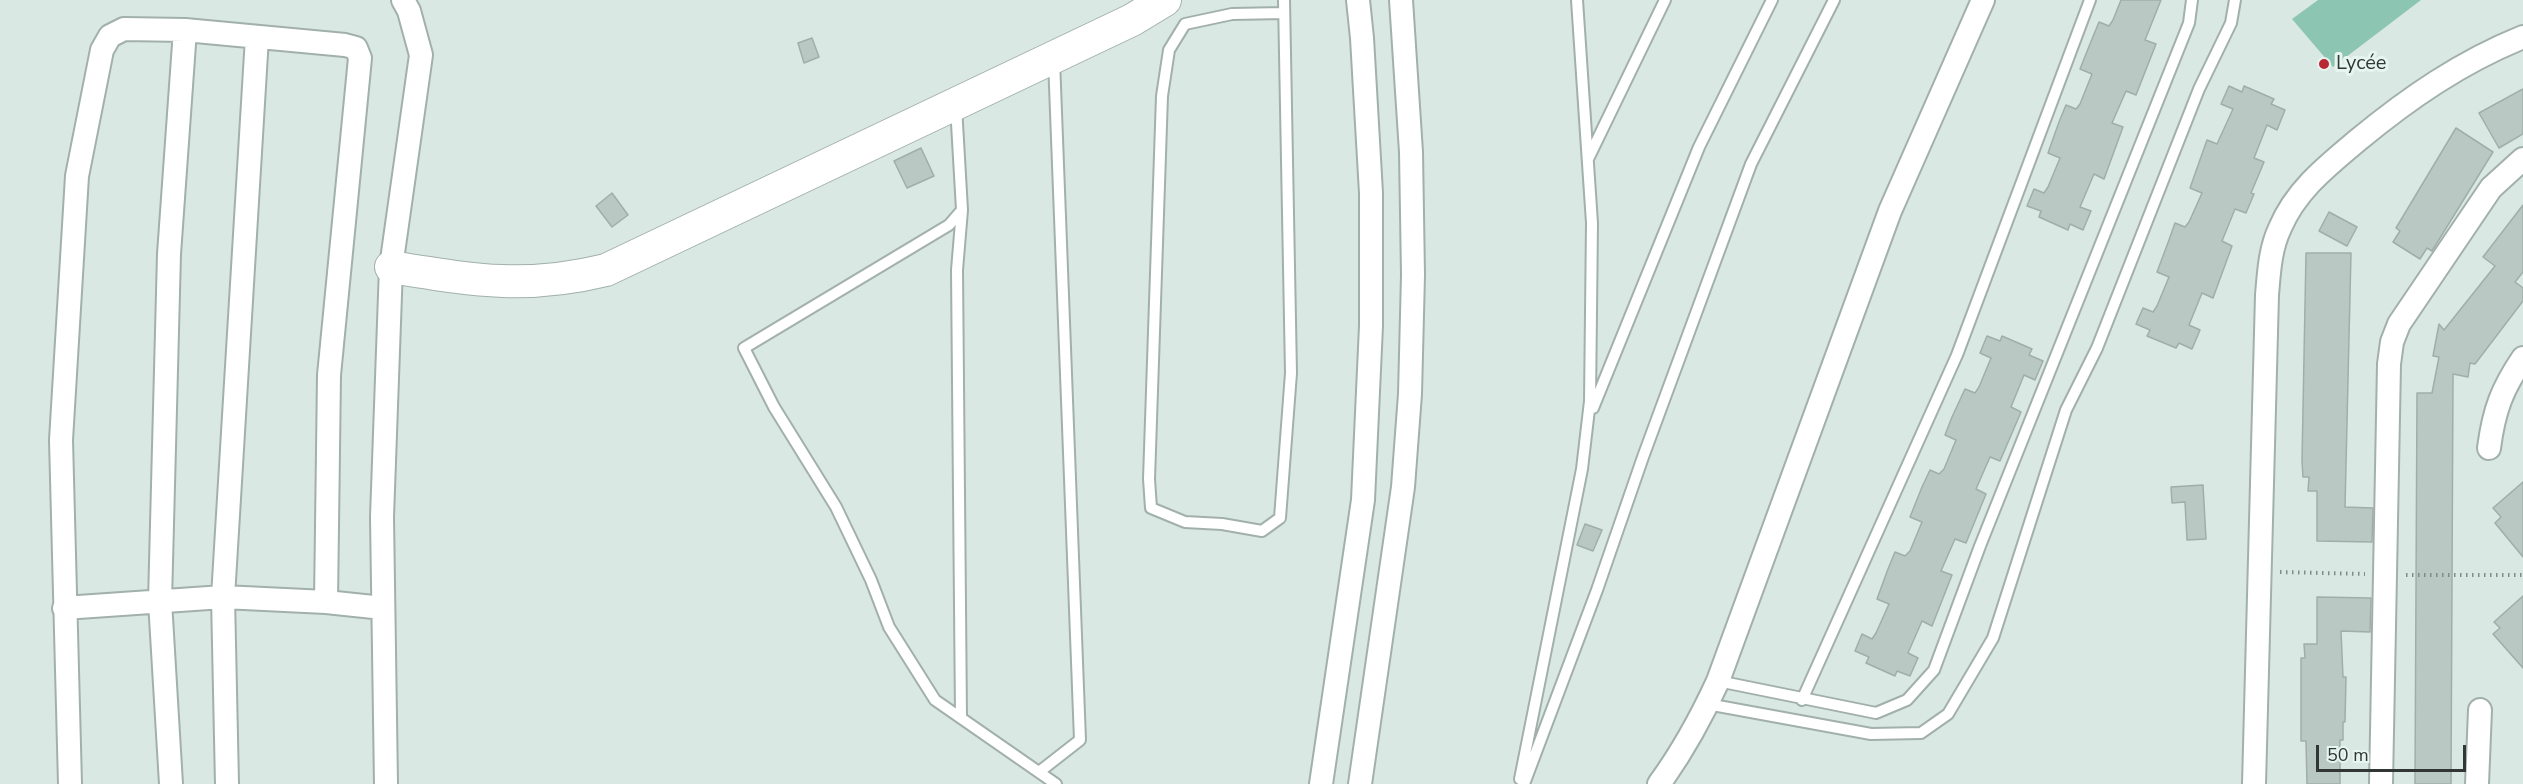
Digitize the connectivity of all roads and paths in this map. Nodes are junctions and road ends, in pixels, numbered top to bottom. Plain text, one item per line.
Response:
1 (403, 0) edge
2 (1165, 0) edge
3 (1284, 0) edge
4 (1358, 0) edge
5 (1401, 0) edge
6 (1577, 0) edge
7 (1665, 0) edge
8 (1772, 0) edge
9 (1834, 0) edge
10 (1983, 0) edge
11 (2090, 0) edge
12 (2192, 0) edge
13 (2235, 0) edge
14 (1284, 13) junction
15 (185, 30) junction
16 (257, 37) junction
17 (2523, 37) edge
18 (1054, 57) junction
19 (956, 103) junction
20 (2523, 159) edge
21 (1588, 160) junction
22 (962, 210) junction
23 (391, 267) junction
24 (2523, 358) edge
25 (1588, 419) junction
26 (2489, 448) dead end
27 (223, 597) junction
28 (160, 601) junction
29 (326, 602) junction
30 (64, 608) junction
31 (383, 608) junction
32 (1718, 681) junction
33 (1802, 700) junction
34 (1707, 704) junction
35 (2480, 710) dead end
36 (961, 717) junction
37 (1039, 772) junction
38 (70, 784) edge
39 (171, 784) edge
40 (227, 784) edge
41 (386, 784) edge
42 (1056, 784) edge
43 (1321, 784) edge
44 (1360, 784) edge
45 (1519, 784) edge
46 (1524, 784) edge
47 (1659, 784) edge
48 (2254, 784) edge
49 (2381, 784) edge
50 (2477, 784) edge

1 - 23 street
2 - 18 street
3 - 14 lane
4 - 43 street
5 - 44 street
6 - 21 lane
7 - 21 lane
8 - 25 lane
9 - 46 lane
10 - 32 street
11 - 33 lane
12 - 33 lane
13 - 34 lane
14 - 14 lane
15 - 16 street
15 - 28 street
15 - 30 street
16 - 27 street
16 - 29 street
17 - 48 street
18 - 19 street
18 - 37 lane
19 - 22 lane
19 - 23 street
20 - 49 street
21 - 25 lane
22 - 36 lane
22 - 36 lane
23 - 31 street
24 - 26 street
25 - 45 lane
27 - 28 street
27 - 29 street
27 - 40 street
28 - 30 street
28 - 39 street
29 - 31 street
30 - 38 street
31 - 41 street
32 - 33 lane
32 - 34 street
34 - 47 street
35 - 50 street
36 - 37 lane
37 - 42 lane

